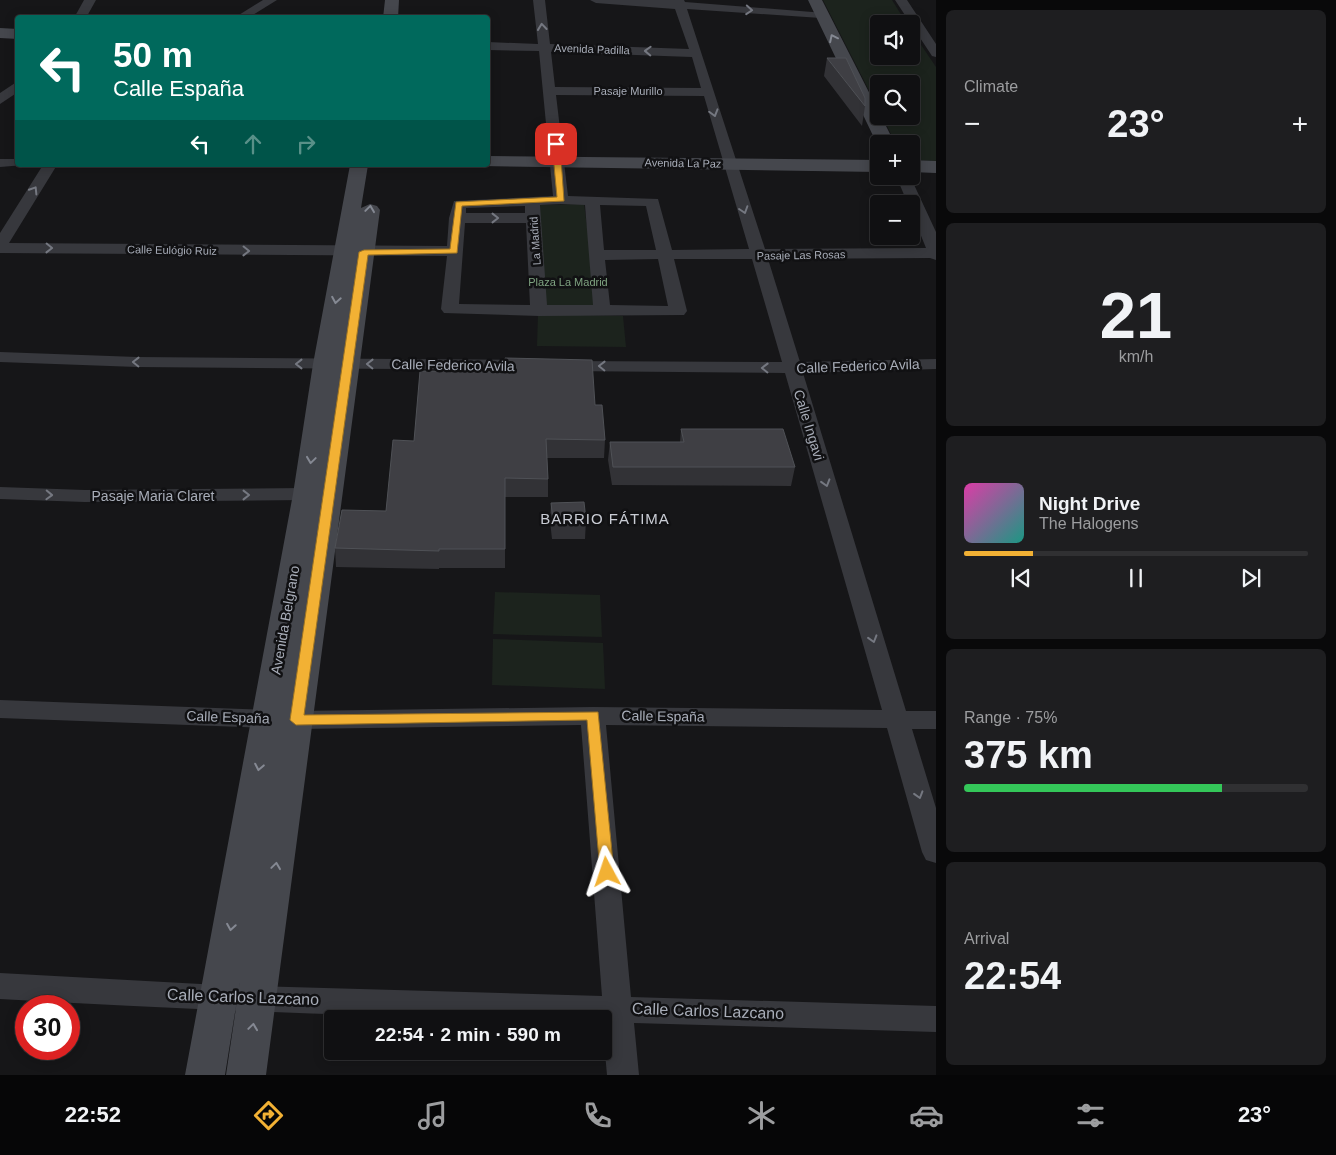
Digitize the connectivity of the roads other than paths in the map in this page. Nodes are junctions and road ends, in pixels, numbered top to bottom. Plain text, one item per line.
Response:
1 (90, 0) edge
2 (271, 0) edge
3 (392, 0) edge
4 (539, 0) edge
5 (596, 0) edge
6 (901, 0) edge
7 (679, 2) edge
8 (818, 7) edge
9 (82, 15) edge
10 (244, 15) edge
11 (390, 15) edge
12 (0, 33) edge
13 (15, 34) edge
14 (490, 46) edge
15 (544, 47) junction
16 (697, 53) junction
17 (936, 53) edge
18 (15, 88) edge
19 (549, 91) junction
20 (708, 92) junction
21 (0, 100) edge
22 (882, 135) edge
23 (490, 162) edge
24 (558, 162) junction
25 (0, 163) edge
26 (15, 163) edge
27 (729, 164) junction
28 (870, 166) edge
29 (920, 166) edge
30 (49, 167) edge
31 (359, 167) edge
32 (375, 167) edge
33 (936, 167) edge
34 (907, 185) edge
35 (562, 200) junction
36 (592, 200) junction
37 (532, 201) junction
38 (457, 218) junction
39 (533, 218) junction
40 (932, 230) edge
41 (0, 246) edge
42 (454, 251) junction
43 (354, 252) junction
44 (936, 254) edge
45 (598, 255) junction
46 (666, 255) junction
47 (759, 255) junction
48 (539, 311) junction
49 (602, 311) junction
50 (0, 357) edge
51 (336, 364) junction
52 (936, 364) edge
53 (792, 368) junction
54 (0, 493) edge
55 (306, 494) junction
56 (0, 709) edge
57 (593, 716) junction
58 (897, 719) junction
59 (282, 720) junction
60 (936, 720) edge
61 (936, 852) edge
62 (0, 986) edge
63 (219, 998) junction
64 (258, 998) junction
65 (619, 1008) junction
66 (936, 1019) edge
67 (205, 1075) edge
68 (246, 1075) edge
69 (623, 1075) edge

1 - 9 street
2 - 10 street
3 - 11 street
15 -> 4 street
5 - 7 street
6 - 17 street
7 -> 8 street
7 - 16 street, Calle Ingavi
22 -> 8 street
12 - 13 street
14 - 15 street, Avenida Padilla
16 -> 15 street, Avenida Padilla
15 - 19 street
16 - 20 street, Calle Ingavi
18 - 21 street
19 - 20 street, Pasaje Murillo
19 - 24 street
20 -> 27 street, Calle Ingavi
23 - 24 street, Avenida La Paz
24 - 27 street, Avenida La Paz
24 - 35 street
25 - 26 street
27 - 28 street, Avenida La Paz
27 -> 47 street, Calle Ingavi
29 - 33 street
41 -> 30 street
31 - 43 street, Avenida Belgrano
43 -> 32 street, Avenida Belgrano
34 - 40 street
35 - 36 street
35 - 37 street
36 - 45 street
36 - 46 street
37 - 38 street
37 - 39 street, La Madrid
38 -> 39 street
38 - 42 street
39 - 48 street, La Madrid
40 - 44 street
41 -> 43 street, Calle Eulógio Ruiz
42 - 43 street, Calle Eulógio Ruiz
42 - 48 street
43 - 51 street, Avenida Belgrano
44 - 47 street, Pasaje Las Rosas
45 - 46 street, Pasaje Las Rosas
45 - 49 street
46 - 47 street, Pasaje Las Rosas
46 - 49 street
47 - 53 street, Calle Ingavi
48 - 49 street
51 -> 50 street, Calle Federico Avila
53 -> 51 street, Calle Federico Avila
51 -> 55 street, Avenida Belgrano
51 - 59 street, Avenida Belgrano
52 - 53 street, Calle Federico Avila
53 -> 58 street, Calle Ingavi
54 -> 55 street, Pasaje Maria Claret
55 - 59 street, Avenida Belgrano
56 - 59 street, Calle España
57 - 58 street, Calle España
57 - 59 street, Calle España
57 - 65 street
58 - 60 street, Calle España
58 -> 61 street, Calle Ingavi
59 -> 63 street, Avenida Belgrano
64 -> 59 street, Avenida Belgrano
62 - 63 street, Calle Carlos Lazcano
63 - 64 street, Calle Carlos Lazcano
63 - 67 street, Avenida Belgrano
64 - 65 street, Calle Carlos Lazcano
68 -> 64 street, Avenida Belgrano
65 - 66 street, Calle Carlos Lazcano
65 - 69 street

